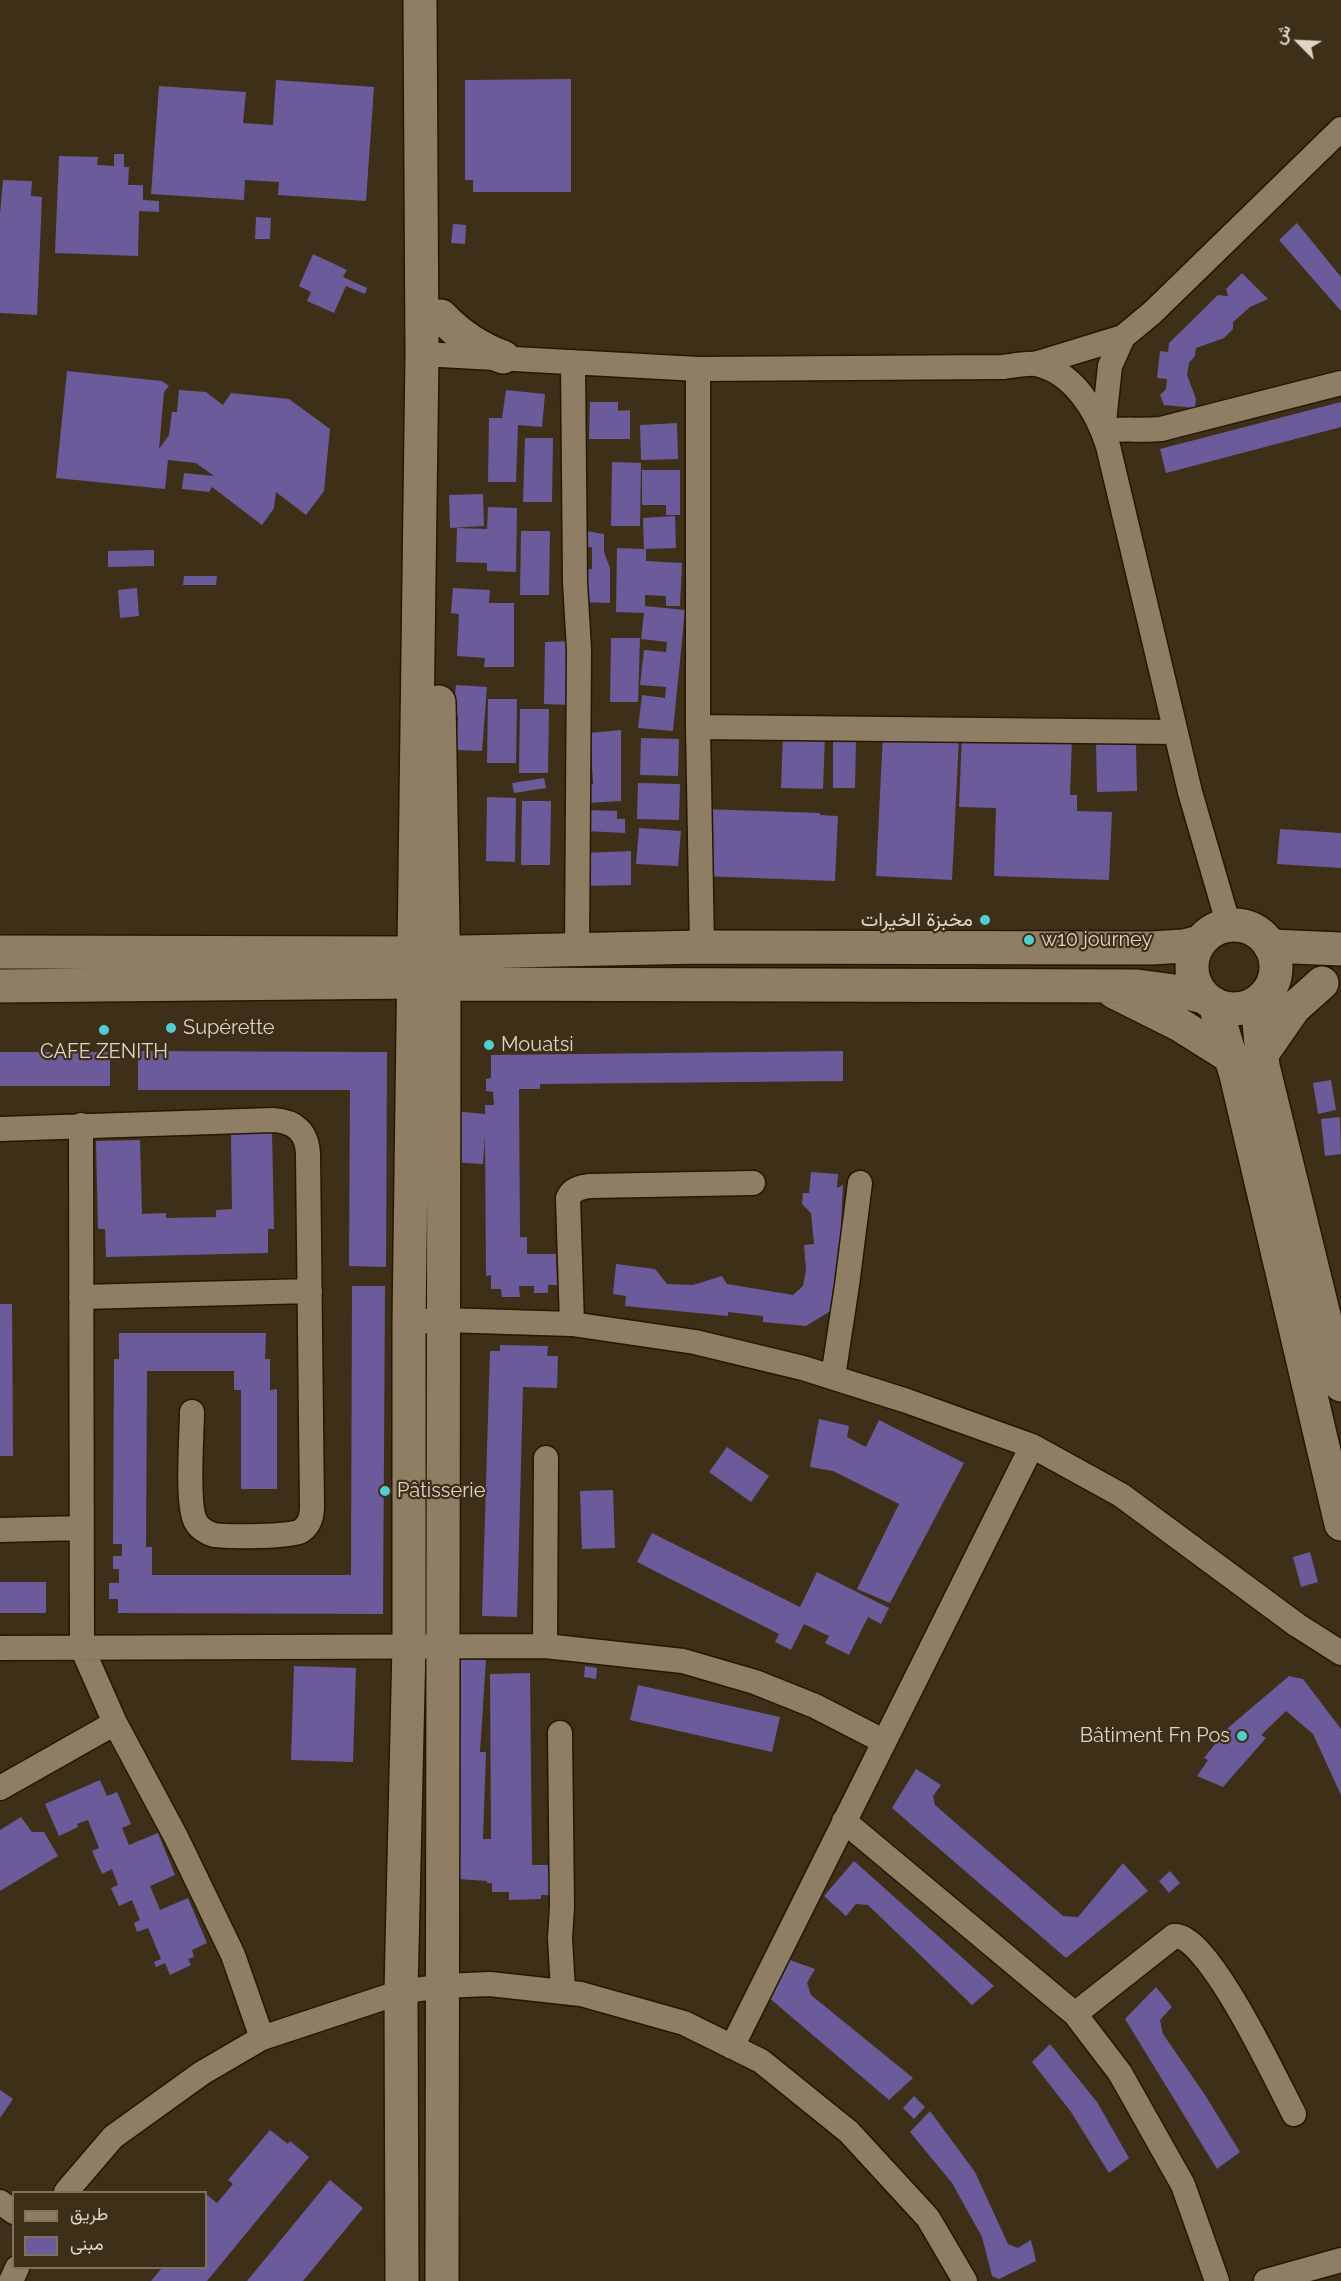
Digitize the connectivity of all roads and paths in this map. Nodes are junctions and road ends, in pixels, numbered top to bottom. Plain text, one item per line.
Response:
1 (420, 0) edge
2 (438, 0) edge
3 (1341, 129) edge
4 (441, 316) junction
5 (1123, 337) junction
6 (432, 354) junction
7 (503, 357) junction
8 (573, 362) junction
9 (1035, 364) junction
10 (698, 369) junction
11 (1341, 383) edge
12 (1103, 431) junction
13 (698, 727) junction
14 (1175, 732) junction
15 (1229, 926) junction
16 (1200, 942) junction
17 (1270, 946) junction
18 (702, 947) junction
19 (577, 948) junction
20 (1341, 949) edge
21 (0, 952) edge
22 (429, 967) junction
23 (1331, 983) edge
24 (0, 986) edge
25 (1101, 987) junction
26 (1266, 993) junction
27 (1210, 1001) junction
28 (1246, 1056) junction
29 (81, 1125) junction
30 (0, 1129) edge
31 (860, 1183) dead end
32 (753, 1184) dead end
33 (310, 1291) junction
34 (81, 1297) junction
35 (444, 1320) junction
36 (409, 1322) junction
37 (572, 1324) junction
38 (833, 1377) junction
39 (1341, 1385) edge
40 (192, 1412) dead end
41 (1032, 1446) junction
42 (546, 1458) dead end
43 (1341, 1524) edge
44 (81, 1528) junction
45 (0, 1530) edge
46 (442, 1645) junction
47 (409, 1646) junction
48 (545, 1646) junction
49 (0, 1648) edge
50 (82, 1648) junction
51 (1341, 1653) edge
52 (115, 1722) junction
53 (560, 1732) dead end
54 (883, 1741) junction
55 (0, 1788) edge
56 (844, 1821) junction
57 (442, 1986) junction
58 (563, 1991) junction
59 (401, 1992) junction
60 (1075, 2014) junction
61 (262, 2038) junction
62 (732, 2047) junction
63 (1293, 2114) dead end
64 (68, 2191) edge
65 (1341, 2260) edge
66 (402, 2281) edge
67 (442, 2281) edge
68 (965, 2281) edge
69 (1217, 2281) edge
70 (1266, 2281) edge

1 - 6 main road
2 - 4 main road
3 - 5 street
4 - 6 main road
4 - 7 main road
5 - 9 street
5 - 12 street
6 - 7 street
6 - 22 main road
7 - 8 street
8 - 10 street
8 - 19 street
9 - 10 street
9 - 12 street
10 - 13 street
11 - 12 street
12 - 14 street
13 - 14 street
13 - 18 street
14 - 15 street
15 - 16 main road
15 - 17 main road
16 - 18 main road
16 - 27 main road
17 - 20 main road
17 - 26 main road
18 - 19 main road
19 - 22 main road
21 - 22 main road
22 - 24 main road
22 - 25 main road
22 - 35 main road
22 - 36 main road
23 - 26 main road
23 - 28 main road
25 - 27 main road
25 - 28 main road
26 - 27 main road
26 - 28 main road
27 - 28 main road
28 - 39 main road
28 - 43 main road
29 - 30 street
29 - 33 street
29 - 34 street
31 - 38 street
32 - 37 street
33 - 34 street
33 - 40 street
34 - 44 street
35 - 36 street
35 - 37 street
35 - 46 main road
36 - 47 main road
37 - 38 street
38 - 41 street
41 - 51 street
41 - 54 street
42 - 48 street
44 - 45 street
44 - 50 street
46 - 47 street
46 - 48 street
46 - 57 main road
47 - 50 street
47 - 59 main road
48 - 54 street
49 - 50 street
50 - 52 street
52 - 55 street
52 - 61 street
53 - 58 street
54 - 56 street
56 - 60 street
56 - 62 street
57 - 58 street
57 - 59 street
57 - 67 main road
58 - 62 street
59 - 61 street
59 - 66 main road
60 - 63 street
60 - 69 street
61 - 64 street
62 - 68 street
65 - 70 street

